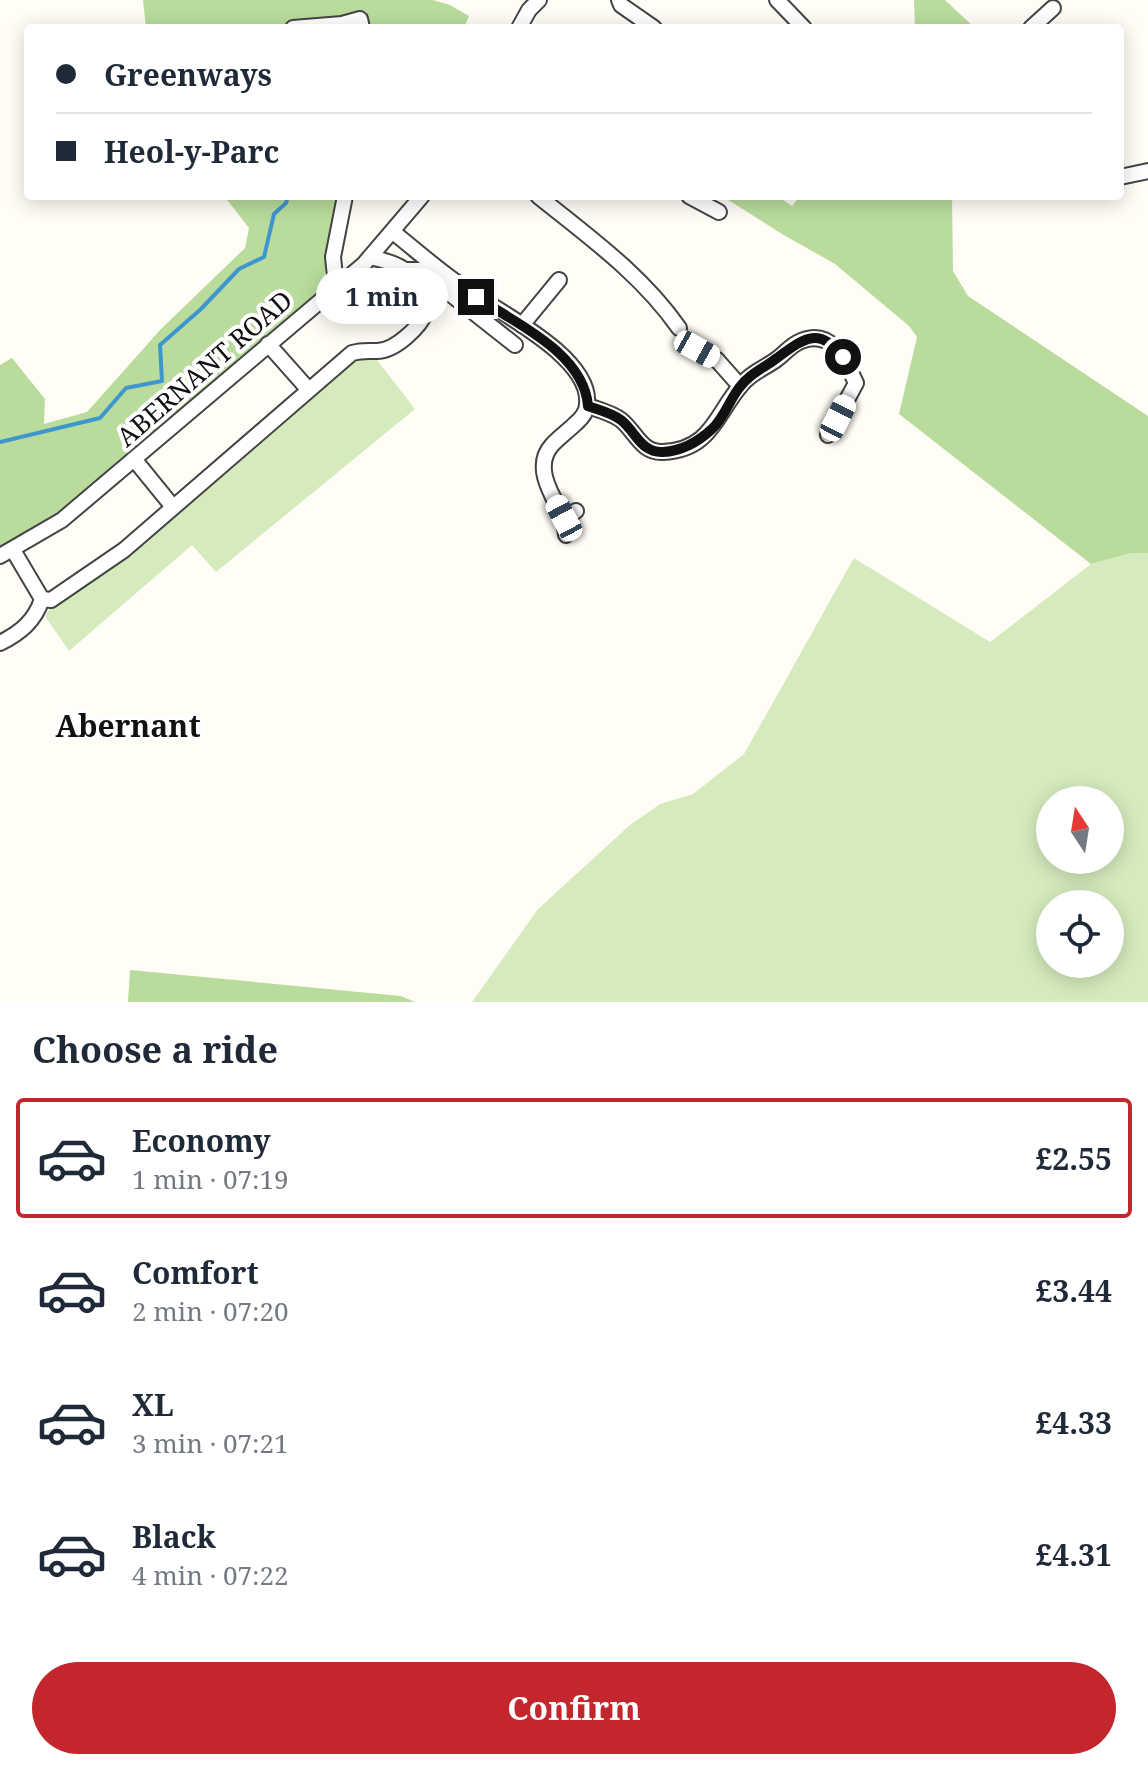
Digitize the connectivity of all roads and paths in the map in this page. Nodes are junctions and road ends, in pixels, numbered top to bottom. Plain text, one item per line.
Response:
1 (539, 0) edge
2 (619, 0) edge
3 (777, 0) edge
4 (1053, 8) dead end
5 (342, 24) edge
6 (361, 24) edge
7 (521, 24) edge
8 (648, 24) edge
9 (800, 24) edge
10 (1035, 24) edge
11 (1148, 171) edge
12 (1124, 176) edge
13 (344, 200) edge
14 (419, 200) edge
15 (696, 200) edge
16 (553, 201) edge
17 (719, 212) dead end
18 (393, 232) junction
19 (370, 257) junction
20 (407, 270) junction
21 (559, 280) dead end
22 (336, 286) junction
23 (522, 325) junction
24 (679, 328) dead end
25 (268, 344) junction
26 (515, 345) dead end
27 (697, 349) dead end
28 (740, 386) junction
29 (308, 389) junction
30 (588, 406) junction
31 (828, 435) dead end
32 (134, 459) junction
33 (173, 507) junction
34 (566, 535) dead end
35 (6, 553) edge
36 (42, 599) junction
37 (0, 643) edge

1 - 7 street
2 - 8 street
3 - 9 street
4 - 10 street
5 - 6 street
11 - 12 street
13 - 22 street
14 - 18 street, ABERNANT ROAD
15 - 17 street
16 - 24 street
18 - 19 street, ABERNANT ROAD
18 - 23 street
19 - 20 street
19 - 22 street, ABERNANT ROAD
20 - 26 street
20 - 29 street
21 - 23 street
22 - 25 street, ABERNANT ROAD
23 - 30 street
25 - 29 street
25 - 32 street, ABERNANT ROAD
27 - 28 street
28 - 30 street
28 - 31 street
29 - 33 street
30 - 34 street
32 - 33 street
32 - 35 street, ABERNANT ROAD
33 - 36 street
35 - 36 street
36 - 37 street

